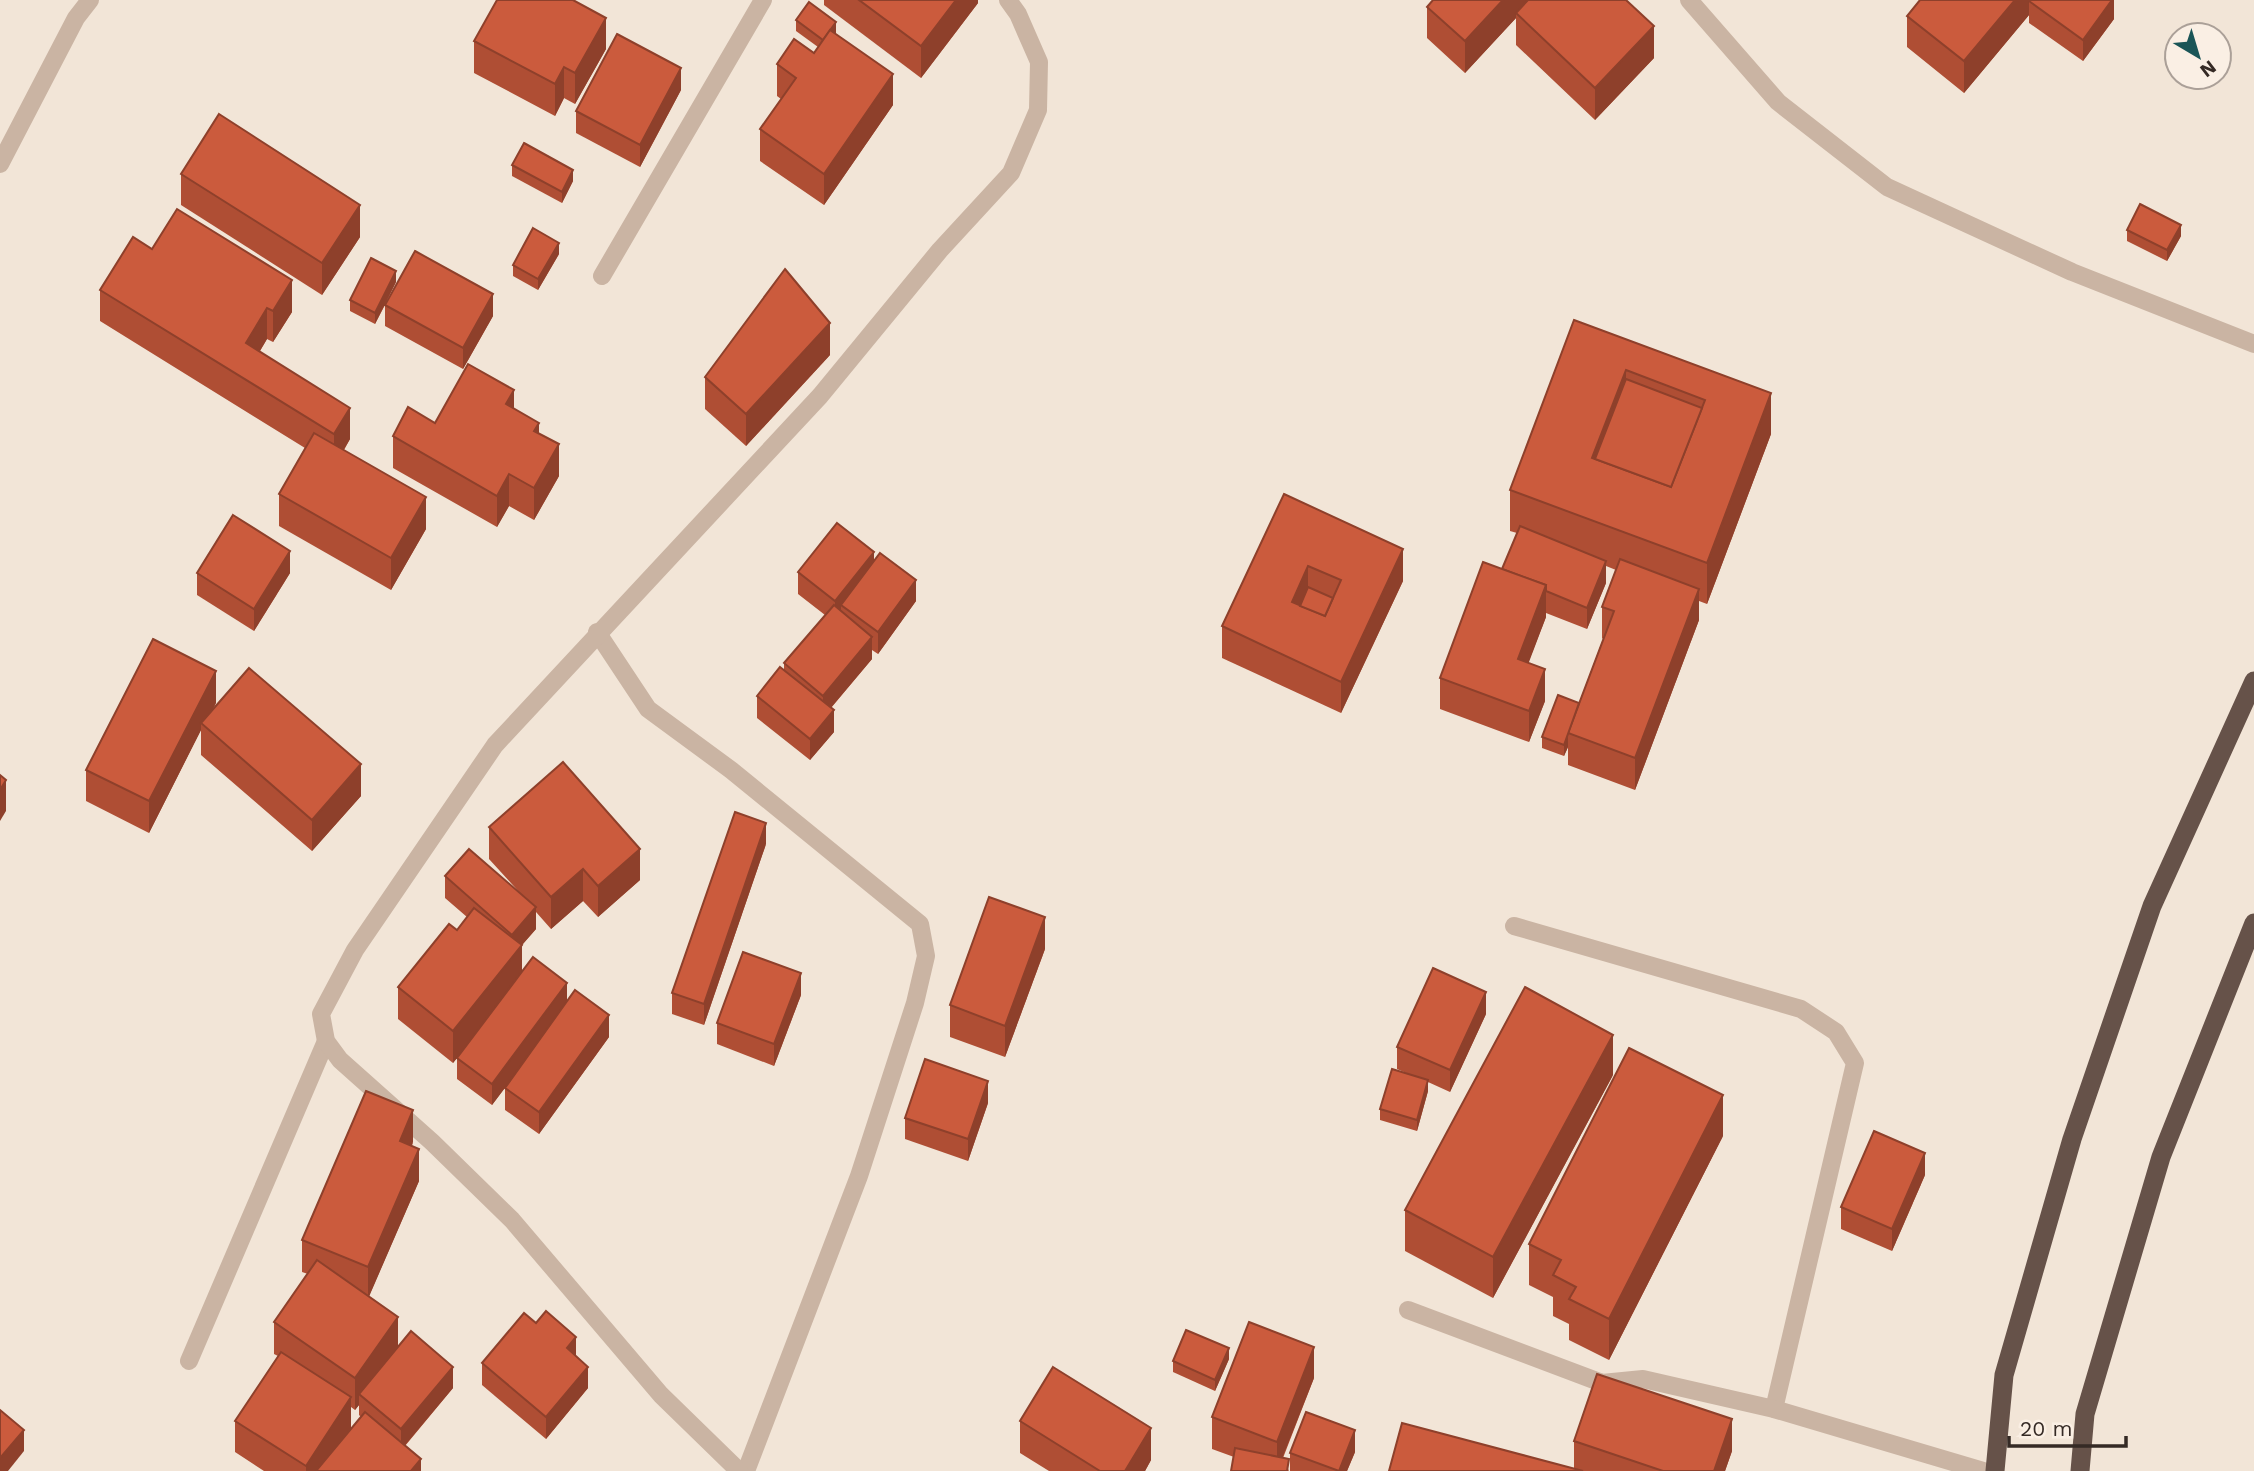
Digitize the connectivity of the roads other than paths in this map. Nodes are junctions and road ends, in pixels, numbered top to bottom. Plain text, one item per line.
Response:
1 (90, 0) edge
2 (763, 0) edge
3 (1008, 0) edge
4 (1689, 0) edge
5 (0, 164) edge
6 (602, 276) dead end
7 (2254, 344) edge
8 (597, 632) junction
9 (2254, 681) edge
10 (2254, 923) edge
11 (1514, 926) dead end
12 (326, 1041) junction
13 (1408, 1310) dead end
14 (189, 1361) dead end
15 (1774, 1409) junction
16 (739, 1471) edge
17 (746, 1471) edge
18 (1983, 1471) edge
19 (1995, 1471) edge
20 (2080, 1471) edge

1 - 5 street
2 - 6 street
3 - 8 street
4 - 7 street
8 - 12 street
8 - 17 street
9 - 19 highway
10 - 20 highway
11 - 15 street
12 - 14 street
12 - 16 street
13 - 15 street
15 - 18 street

